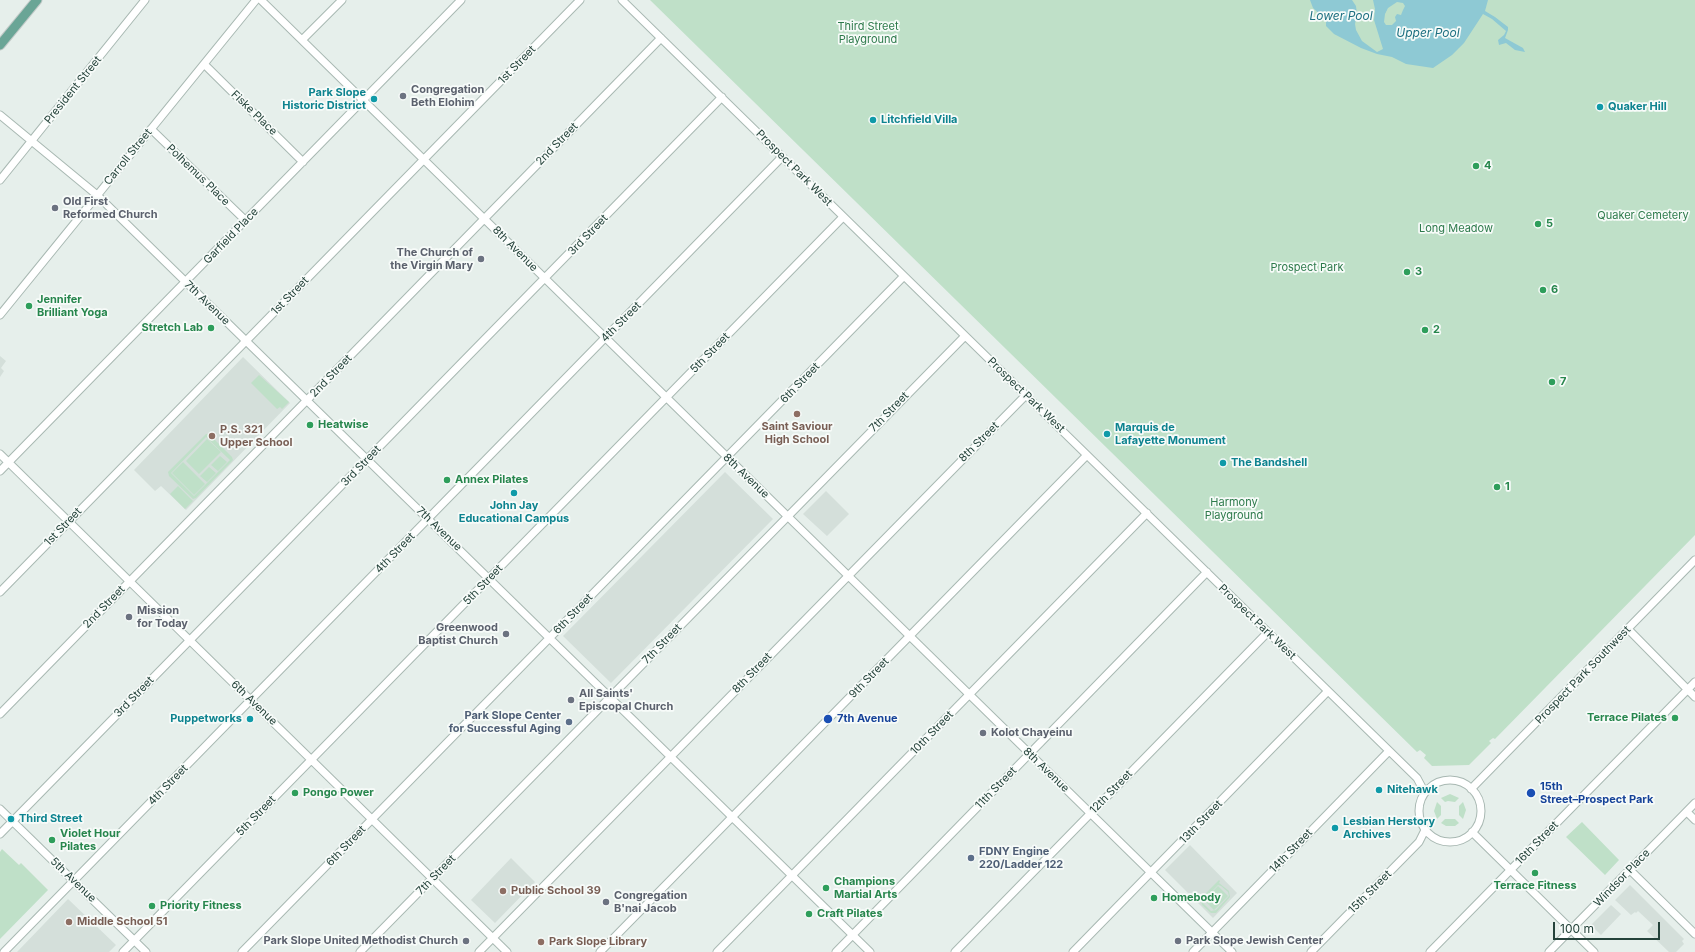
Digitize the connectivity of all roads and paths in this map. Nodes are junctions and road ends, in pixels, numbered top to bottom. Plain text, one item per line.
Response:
1 (37, 0) edge
2 (145, 0) edge
3 (256, 0) edge
4 (261, 0) edge
5 (342, 0) edge
6 (462, 0) edge
7 (580, 0) edge
8 (622, 0) edge
9 (661, 38) junction
10 (302, 40) junction
11 (0, 45) edge
12 (204, 64) junction
13 (722, 97) junction
14 (363, 101) junction
15 (0, 115) edge
16 (151, 129) junction
17 (32, 141) junction
18 (782, 157) junction
19 (424, 160) junction
20 (303, 162) junction
21 (0, 180) edge
22 (97, 194) junction
23 (843, 217) junction
24 (484, 219) junction
25 (246, 221) junction
26 (904, 276) junction
27 (545, 278) junction
28 (186, 281) junction
29 (0, 315) edge
30 (965, 336) junction
31 (605, 338) junction
32 (246, 341) junction
33 (1026, 395) junction
34 (666, 398) junction
35 (307, 400) junction
36 (0, 454) edge
37 (1087, 455) junction
38 (727, 457) junction
39 (368, 459) junction
40 (8, 462) junction
41 (0, 471) edge
42 (1147, 514) junction
43 (787, 516) junction
44 (428, 519) junction
45 (69, 522) junction
46 (1695, 560) edge
47 (1207, 572) junction
48 (848, 576) junction
49 (489, 578) junction
50 (130, 581) junction
51 (0, 592) edge
52 (1628, 629) junction
53 (1268, 632) junction
54 (909, 636) junction
55 (550, 638) junction
56 (190, 640) junction
57 (1695, 682) edge
58 (1688, 689) junction
59 (1328, 691) junction
60 (969, 695) junction
61 (610, 697) junction
62 (1695, 697) edge
63 (251, 700) junction
64 (0, 714) edge
65 (1389, 751) junction
66 (1030, 754) junction
67 (671, 756) junction
68 (312, 759) junction
69 (1471, 789) junction
70 (1425, 792) junction
71 (1695, 803) edge
72 (0, 809) edge
73 (1687, 812) junction
74 (1090, 813) junction
75 (732, 817) junction
76 (372, 819) junction
77 (1695, 820) edge
78 (13, 821) junction
79 (1425, 830) junction
80 (1472, 832) junction
81 (0, 834) edge
82 (1511, 870) junction
83 (1630, 870) junction
84 (1151, 873) junction
85 (792, 875) junction
86 (433, 878) junction
87 (74, 881) junction
88 (1571, 930) junction
89 (1212, 932) junction
90 (1695, 934) edge
91 (853, 935) junction
92 (492, 938) junction
93 (134, 940) junction
94 (4, 952) edge
95 (123, 952) edge
96 (146, 952) edge
97 (242, 952) edge
98 (360, 952) edge
99 (479, 952) edge
100 (507, 952) edge
101 (600, 952) edge
102 (717, 952) edge
103 (836, 952) edge
104 (870, 952) edge
105 (955, 952) edge
106 (1074, 952) edge
107 (1192, 952) edge
108 (1232, 952) edge
109 (1311, 952) edge
110 (1430, 952) edge
111 (1549, 952) edge
112 (1594, 952) edge

1 - 11 main road
2 - 17 street, President Street
3 - 12 street, Carroll Street
4 - 10 street, 8th Avenue
5 - 10 street
6 - 14 street, Garfield Place
7 - 19 street, 1st Street
8 - 9 street, Prospect Park West
9 - 13 street, Prospect Park West
9 - 24 street, 2nd Street
10 - 14 street, 8th Avenue
12 - 16 street, Carroll Street
12 - 20 street, Fiske Place
13 - 18 street, Prospect Park West
13 - 27 street, 3rd Street
14 - 19 street, 8th Avenue
14 - 20 street, Garfield Place
15 - 17 street, 7th Avenue
16 - 22 street, Carroll Street
16 - 25 street, Polhemus Place
17 - 21 street, President Street
17 - 22 street, 7th Avenue
18 - 23 street, Prospect Park West
18 - 31 street, 4th Street
19 - 24 street, 8th Avenue
19 - 32 street, 1st Street
20 - 25 street, Garfield Place
22 - 28 street, 7th Avenue
22 - 29 street, Carroll Street
23 - 26 street, Prospect Park West
23 - 34 street, 5th Street
24 - 27 street, 8th Avenue
24 - 35 street, 2nd Street
25 - 28 street, Garfield Place
26 - 30 street, Prospect Park West
26 - 38 street, 6th Street
27 - 31 street, 8th Avenue
27 - 39 street, 3rd Street
28 - 32 street, 7th Avenue
28 - 40 street, Garfield Place
30 - 33 street, Prospect Park West
30 - 43 street, 7th Street
31 - 34 street, 8th Avenue
31 - 44 street, 4th Street
32 - 35 street, 7th Avenue
32 - 45 street, 1st Street
33 - 37 street, Prospect Park West
33 - 48 street, 8th Street
34 - 38 street, 8th Avenue
34 - 49 street, 5th Street
35 - 39 street, 7th Avenue
35 - 50 street, 2nd Street
36 - 40 street, 6th Avenue
37 - 42 street, Prospect Park West
37 - 54 street, 9th Street
38 - 43 street, 8th Avenue
38 - 55 street, 6th Street
39 - 44 street, 7th Avenue
39 - 56 street, 3rd Street
40 - 41 street, Garfield Place
40 - 45 street, 6th Avenue
42 - 47 street, Prospect Park West
42 - 60 street, 10th Street
43 - 48 street, 8th Avenue
43 - 61 street, 7th Street
44 - 49 street, 7th Avenue
44 - 63 street, 4th Street
45 - 50 street, 6th Avenue
45 - 51 street, 1st Street
46 - 52 street, Prospect Park Southwest
47 - 53 street, Prospect Park West
47 - 66 street, 11th Street
48 - 54 street, 8th Avenue
48 - 67 street, 8th Street
49 - 55 street, 7th Avenue
49 - 68 street, 5th Street
50 - 56 street, 6th Avenue
50 - 64 street, 2nd Street
52 - 58 street
52 - 69 street, Prospect Park Southwest
53 - 59 street, Prospect Park West
53 - 74 street, 12th Street
54 - 60 street, 8th Avenue
54 - 75 street, 9th Street
55 - 61 street, 7th Avenue
55 - 76 street, 6th Street
56 - 63 street, 6th Avenue
56 - 78 street, 3rd Street
57 - 58 street, 16th Street
58 - 62 street
58 - 82 street, 16th Street
59 - 65 street, Prospect Park West
59 - 84 street, 13th Street
60 - 66 street, 8th Avenue
60 - 85 street, 10th Street
61 - 67 street, 7th Avenue
61 - 86 street, 7th Street
63 - 68 street, 6th Avenue
63 - 87 street, 4th Street
65 - 70 street, Prospect Park West
65 - 89 street, 14th Street
66 - 74 street, 8th Avenue
66 - 91 street, 11th Street
67 - 75 street, 7th Avenue
67 - 92 street, 8th Street
68 - 76 street, 6th Avenue
68 - 93 street, 5th Street
69 - 70 street
69 - 80 street
70 - 79 street
71 - 73 street, Windsor Place
72 - 78 street, 5th Avenue
73 - 77 street
73 - 83 street, Windsor Place
74 - 84 street, 8th Avenue
74 - 105 street, 12th Street
75 - 85 street, 7th Avenue
75 - 101 street, 9th Street
76 - 86 street, 6th Avenue
76 - 97 street, 6th Street
78 - 81 street, 3rd Street
78 - 87 street, 5th Avenue
79 - 80 street
79 - 109 street, 15th Street
80 - 82 street
82 - 88 street
82 - 110 street, 16th Street
83 - 88 street, Windsor Place
83 - 90 street
84 - 89 street, 8th Avenue
84 - 106 street, 13th Street
85 - 91 street, 7th Avenue
85 - 102 street, 10th Street
86 - 92 street, 6th Avenue
86 - 98 street, 7th Street
87 - 93 street, 5th Avenue
87 - 94 street, 4th Street
88 - 111 street, Windsor Place
88 - 112 street
89 - 107 street, 14th Street
89 - 108 street, 8th Avenue
91 - 103 street, 11th Street
91 - 104 street, 7th Avenue
92 - 99 street, 8th Street
92 - 100 street, 6th Avenue
93 - 95 street, 5th Street
93 - 96 street, 5th Avenue

